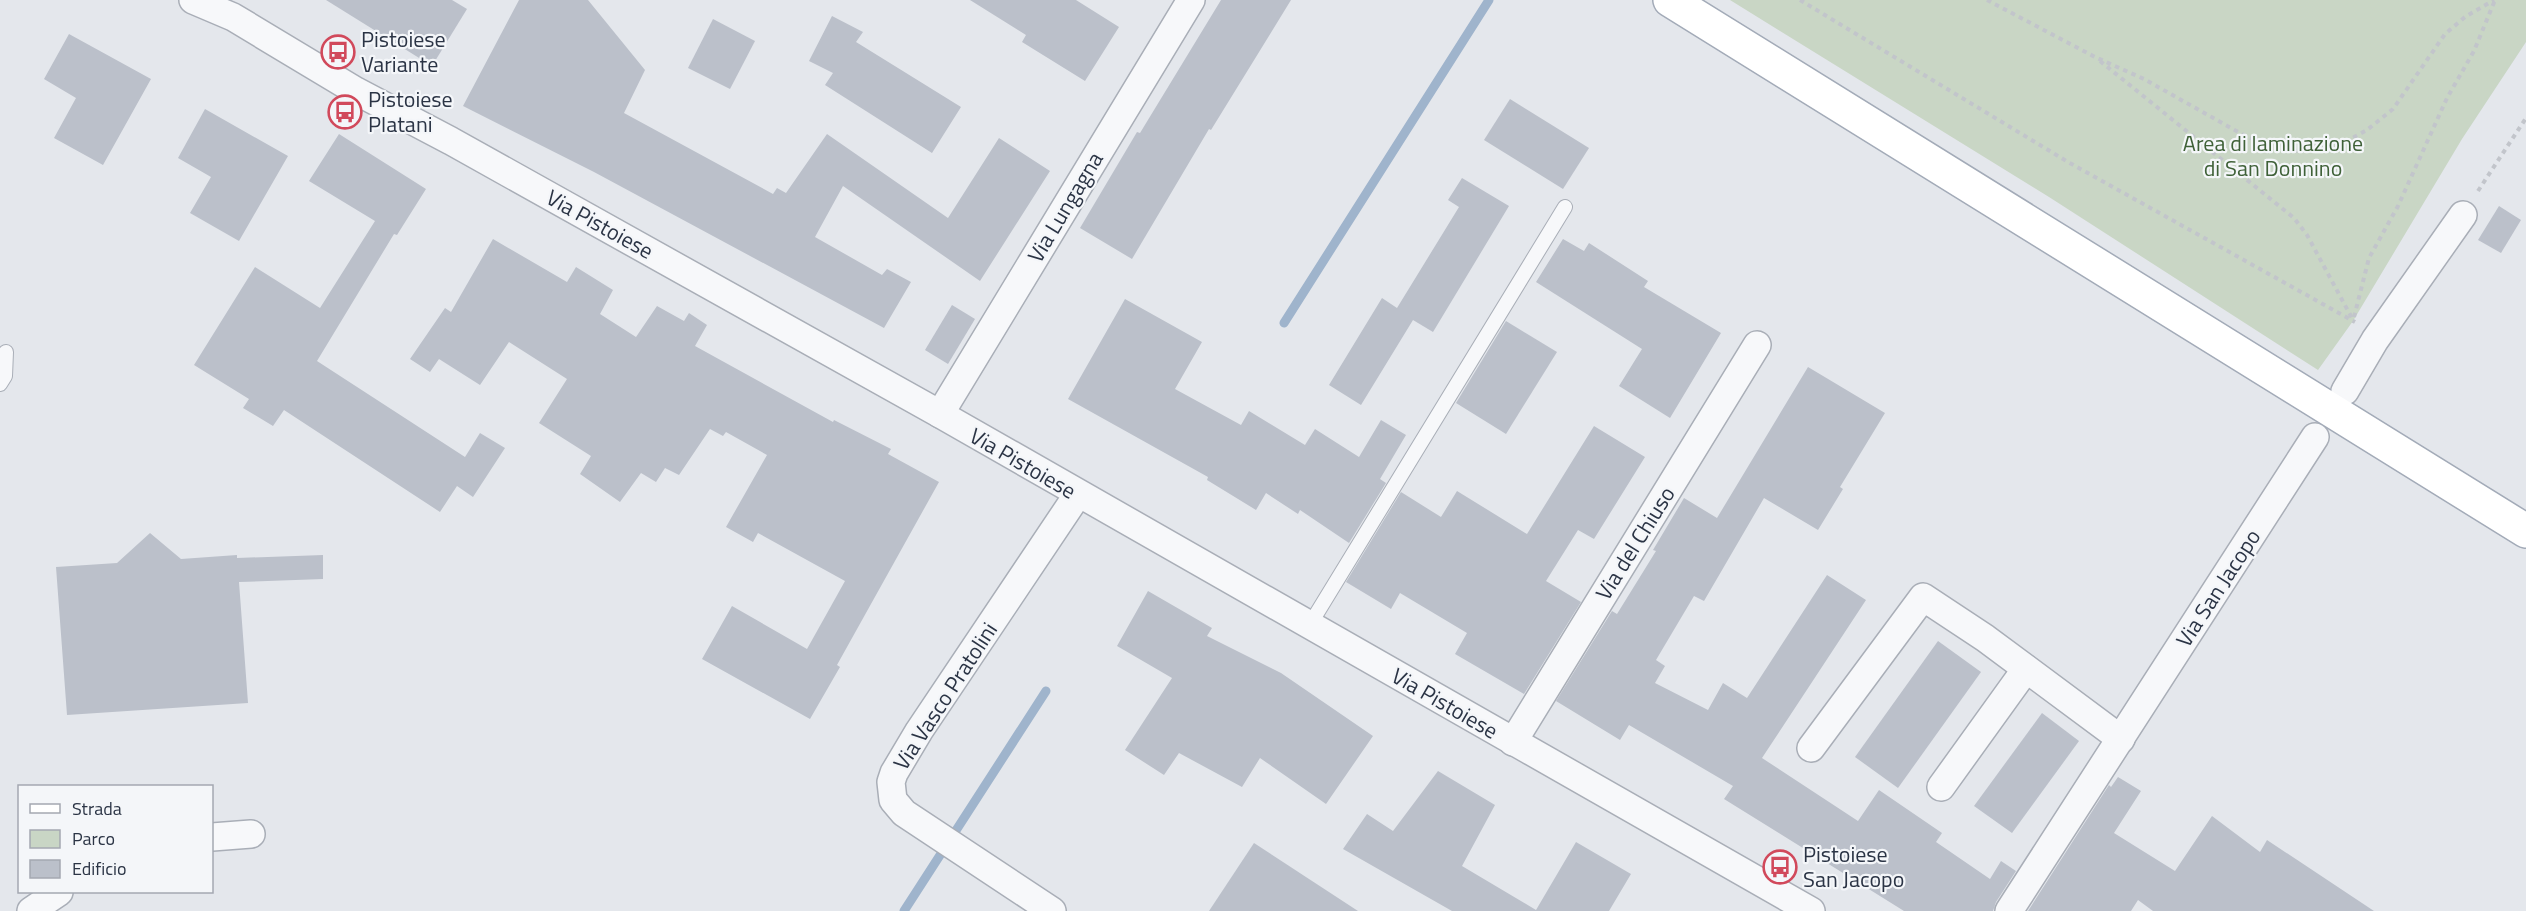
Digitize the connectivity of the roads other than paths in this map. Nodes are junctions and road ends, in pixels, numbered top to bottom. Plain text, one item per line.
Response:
1 (193, 0) edge
2 (1191, 0) edge
3 (1670, 0) edge
4 (225, 9) edge
5 (1565, 207) dead end
6 (2463, 214) road end
7 (1757, 345) dead end
8 (6, 352) dead end
9 (0, 384) edge
10 (2345, 391) dead end
11 (940, 414) junction
12 (2315, 437) dead end
13 (1078, 494) junction
14 (2526, 531) edge
15 (1309, 626) junction
16 (2026, 669) junction
17 (2121, 739) junction
18 (1513, 742) junction
19 (1811, 748) dead end
20 (1941, 786) dead end
21 (251, 834) dead end
22 (213, 837) edge
23 (56, 893) edge
24 (31, 911) edge
25 (1052, 911) edge
26 (1811, 911) edge
27 (2010, 911) edge

1 - 4 street, Via Pistoiese
2 - 11 street, Via Lungagna
3 - 14 main road
4 - 11 street, Via Pistoiese
5 - 15 lane
6 - 10 street
7 - 18 street, Via del Chiuso
8 - 9 lane
11 - 13 street, Via Pistoiese
12 - 17 street, Via San Jacopo
13 - 15 street, Via Pistoiese
13 - 25 street, Via Vasco Pratolini
15 - 18 street, Via Pistoiese
16 - 17 street
16 - 19 street
16 - 20 street
17 - 27 street, Via San Jacopo
18 - 26 street, Via Pistoiese
21 - 22 street
23 - 24 street

